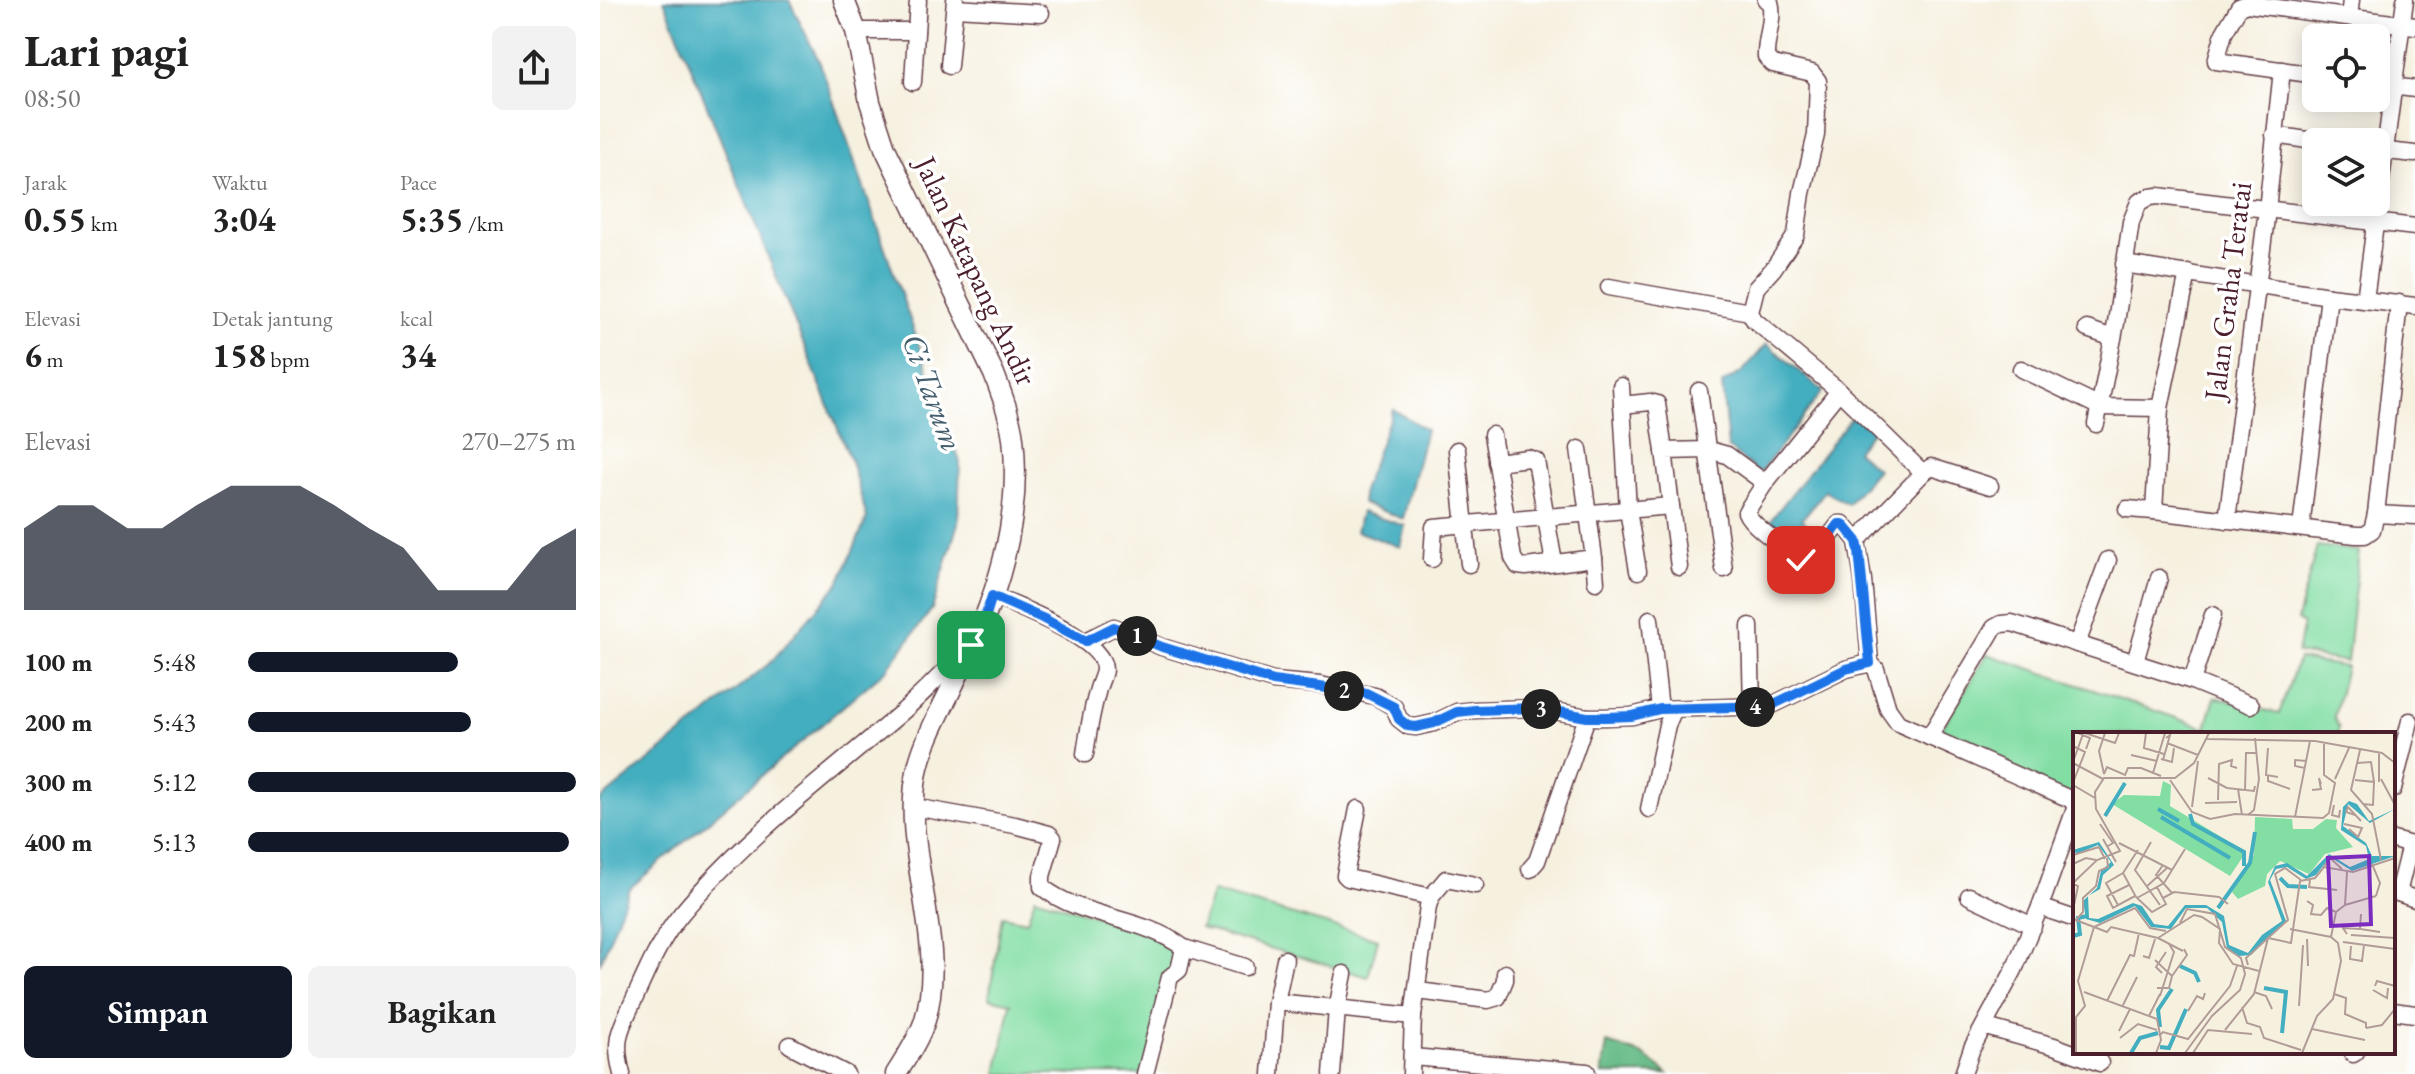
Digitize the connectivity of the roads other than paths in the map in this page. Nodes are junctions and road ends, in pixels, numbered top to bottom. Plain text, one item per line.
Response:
1 (844, 0) edge
2 (918, 0) edge
3 (1766, 0) edge
4 (2405, 0) edge
5 (955, 4) edge
6 (2350, 8) edge
7 (1041, 13) dead end
8 (2408, 25) edge
9 (856, 31) junction
10 (916, 31) junction
11 (949, 66) dead end
12 (2282, 70) junction
13 (2302, 73) edge
14 (913, 82) dead end
15 (2390, 86) edge
16 (2393, 86) junction
17 (2415, 89) edge
18 (2384, 128) edge
19 (2274, 135) junction
20 (2302, 139) edge
21 (2390, 151) edge
22 (2415, 154) edge
23 (2267, 210) junction
24 (2375, 216) edge
25 (2374, 223) junction
26 (2415, 227) edge
27 (2124, 264) junction
28 (2188, 273) junction
29 (2258, 286) junction
30 (1609, 287) dead end
31 (2329, 296) junction
32 (2365, 300) junction
33 (2407, 304) edge
34 (1750, 312) junction
35 (2087, 329) dead end
36 (2113, 338) junction
37 (2021, 369) dead end
38 (1621, 386) dead end
39 (1699, 391) dead end
40 (1839, 391) junction
41 (1622, 405) junction
42 (2100, 407) junction
43 (2160, 408) junction
44 (2096, 424) dead end
45 (1492, 435) dead end
46 (1579, 449) dead end
47 (1457, 450) dead end
48 (1709, 450) junction
49 (1664, 451) junction
50 (1496, 462) junction
51 (1923, 473) junction
52 (1765, 483) junction
53 (1990, 486) dead end
54 (1671, 506) junction
55 (2127, 509) dead end
56 (1628, 510) junction
57 (2154, 511) junction
58 (1588, 513) junction
59 (2376, 514) junction
60 (1545, 516) junction
61 (2415, 516) edge
62 (1506, 519) junction
63 (2227, 520) junction
64 (1466, 523) junction
65 (2301, 528) junction
66 (1857, 541) junction
67 (1594, 558) junction
68 (1432, 559) dead end
69 (2108, 560) dead end
70 (1554, 563) junction
71 (1469, 564) dead end
72 (1679, 567) dead end
73 (1724, 569) dead end
74 (1638, 571) dead end
75 (2159, 578) dead end
76 (1596, 582) dead end
77 (992, 596) junction
78 (2213, 615) dead end
79 (1650, 619) dead end
80 (1750, 626) dead end
81 (1086, 641) junction
82 (2077, 644) junction
83 (971, 645) junction
84 (2135, 662) junction
85 (1870, 663) junction
86 (2192, 681) junction
87 (2251, 705) dead end
88 (1752, 707) junction
89 (1667, 709) junction
90 (1587, 717) junction
91 (2410, 721) dead end
92 (1929, 737) junction
93 (1085, 754) dead end
94 (2395, 780) edge
95 (2073, 803) edge
96 (914, 807) junction
97 (1358, 809) dead end
98 (1649, 809) dead end
99 (2073, 814) edge
100 (2413, 845) edge
101 (1530, 869) dead end
102 (1475, 885) dead end
103 (2396, 893) edge
104 (1969, 896) dead end
105 (1431, 897) junction
106 (2415, 899) edge
107 (2040, 907) junction
108 (2073, 918) edge
109 (2033, 926) junction
110 (1184, 948) junction
111 (1285, 959) dead end
112 (1245, 967) dead end
113 (1505, 973) dead end
114 (1344, 974) dead end
115 (1418, 991) junction
116 (1276, 1002) junction
117 (1337, 1009) junction
118 (2395, 1011) edge
119 (2415, 1014) edge
120 (1413, 1016) junction
121 (1986, 1027) junction
122 (790, 1045) dead end
123 (2073, 1053) edge
124 (2076, 1054) edge
125 (2100, 1063) dead end
126 (1412, 1066) edge
127 (1587, 1072) dead end
128 (622, 1074) edge
129 (846, 1074) edge
130 (896, 1074) edge
131 (1145, 1074) edge
132 (1271, 1074) edge
133 (1332, 1074) edge
134 (1963, 1074) edge

1 - 9 street, Jalan Katapang Andir
2 - 10 street
3 - 34 street
4 - 8 street
5 - 7 street
5 - 11 street
6 - 8 street
6 - 12 street
8 - 16 street
9 - 10 street
9 - 77 street, Jalan Katapang Andir
10 - 14 street
12 - 13 street
12 - 19 street, Jalan Graha Teratai
15 - 16 street
16 - 17 street
16 - 18 street
19 - 20 street
19 - 23 street, Jalan Graha Teratai
21 - 22 street
23 - 25 street
23 - 27 street
23 - 29 street, Jalan Graha Teratai
24 - 25 street
25 - 26 street
25 - 32 street
27 - 28 street
27 - 36 street
28 - 29 street
28 - 43 street
29 - 31 street
29 - 63 street, Jalan Graha Teratai
30 - 34 street
31 - 32 street
31 - 65 street
32 - 33 street
33 - 59 street
34 - 40 street
35 - 36 street
36 - 42 street
37 - 42 street
38 - 41 street
39 - 48 street
40 - 51 street
40 - 52 street
41 - 49 street
41 - 56 street
42 - 43 street
42 - 44 street
43 - 57 street
45 - 50 street
46 - 58 street
47 - 64 street
48 - 49 street
48 - 52 street
48 - 73 street
49 - 54 street
50 - 60 street
50 - 62 street
51 - 53 street
51 - 66 street
52 - 66 street
54 - 56 street
54 - 72 street
55 - 57 street
56 - 58 street
56 - 74 street
57 - 63 street
58 - 60 street
58 - 67 street
59 - 61 street
59 - 65 street
60 - 62 street
60 - 70 street
62 - 64 street
62 - 70 street
63 - 65 street
64 - 68 street
64 - 71 street
66 - 85 street
67 - 70 street
67 - 76 street
69 - 82 street
75 - 84 street
77 - 81 street
77 - 83 street, Jalan Katapang Andir
78 - 86 street
79 - 89 street
80 - 88 street
81 - 90 street
81 - 93 street
82 - 84 street
82 - 92 street
83 - 96 street, Jalan Katapang Andir
83 - 128 street
84 - 86 street
85 - 88 street
85 - 92 street
86 - 87 street
88 - 89 street
89 - 90 street
89 - 98 street
90 - 101 street
91 - 94 street
92 - 95 street
96 - 110 street
96 - 130 street, Jalan Katapang Andir
97 - 105 street
99 - 107 street
100 - 103 street
102 - 105 street
103 - 106 street
104 - 109 street
105 - 115 street
107 - 108 street
107 - 109 street
109 - 121 street
110 - 112 street
110 - 131 street
111 - 116 street
113 - 115 street
114 - 117 street
115 - 120 street
116 - 117 street
116 - 132 street
117 - 120 street
117 - 133 street
118 - 119 street
120 - 126 street
121 - 123 street
121 - 134 street
122 - 129 street
124 - 125 street
126 - 127 street

